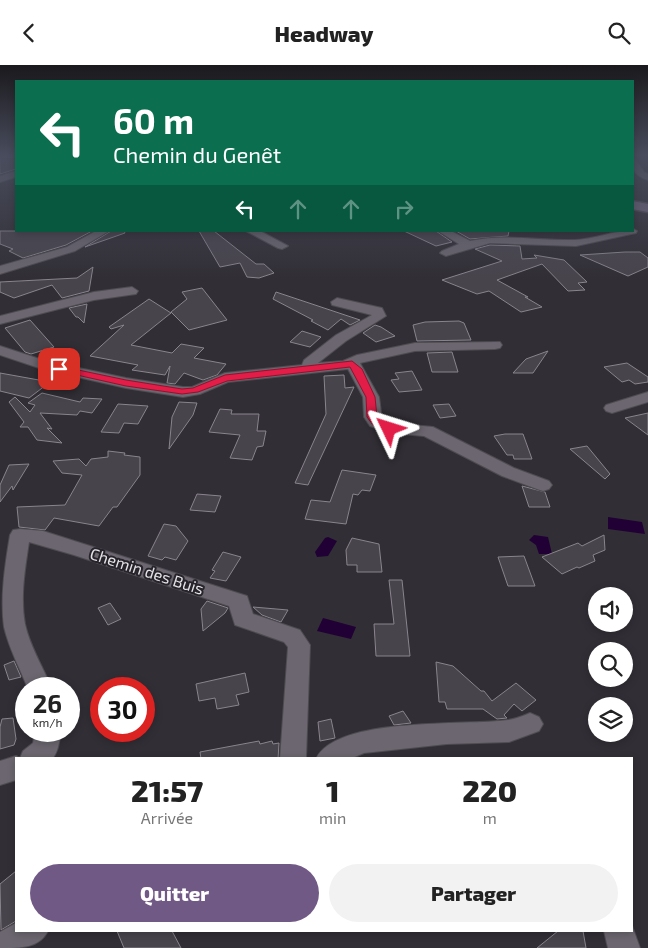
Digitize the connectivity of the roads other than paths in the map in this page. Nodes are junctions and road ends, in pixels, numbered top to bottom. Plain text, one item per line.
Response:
1 (634, 206) edge
2 (648, 209) edge
3 (102, 232) edge
4 (253, 232) edge
5 (445, 232) edge
6 (626, 232) edge
7 (468, 245) junction
8 (282, 246) dead end
9 (446, 253) dead end
10 (0, 270) edge
11 (132, 291) dead end
12 (337, 302) dead end
13 (0, 320) edge
14 (495, 345) dead end
15 (0, 350) edge
16 (348, 363) junction
17 (310, 368) junction
18 (648, 397) edge
19 (612, 408) dead end
20 (542, 485) dead end
21 (239, 601) joint
22 (35, 677) edge
23 (530, 724) dead end
24 (46, 742) edge
25 (35, 757) edge
26 (293, 757) edge
27 (332, 757) edge
28 (15, 768) edge
29 (0, 773) edge
30 (31, 932) edge
31 (619, 932) edge
32 (3, 948) edge
33 (624, 948) edge

1 - 2 street
3 - 10 street
4 - 8 street
5 - 7 street
6 - 7 street
7 - 9 street
11 - 13 street
12 - 17 street
14 - 16 street
15 - 17 street
16 - 17 street
16 - 20 street
18 - 19 street
21 - 22 street, Chemin des Buis
21 - 26 street, Chemin des Buis
23 - 27 street
24 - 25 street
28 - 29 street
30 - 32 street
31 - 33 street

